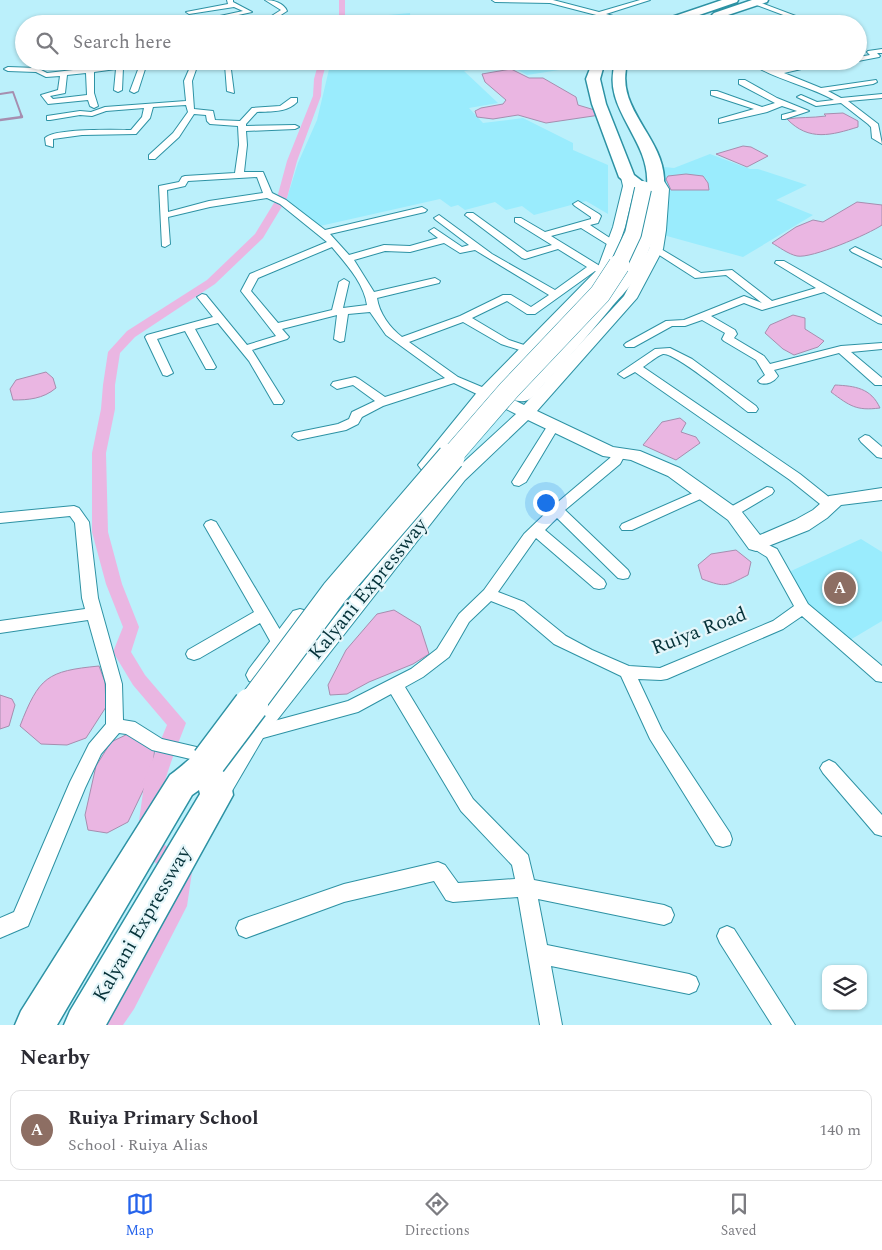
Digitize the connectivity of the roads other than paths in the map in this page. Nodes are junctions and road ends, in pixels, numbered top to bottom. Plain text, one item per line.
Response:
1 (268, 0) edge
2 (495, 0) edge
3 (647, 0) edge
4 (733, 0) edge
5 (232, 2) edge
6 (760, 2) edge
7 (602, 6) dead end
8 (611, 10) junction
9 (189, 12) dead end
10 (248, 12) junction
11 (598, 14) junction
12 (236, 15) edge
13 (248, 15) edge
14 (277, 15) edge
15 (602, 15) edge
16 (688, 15) edge
17 (725, 15) edge
18 (788, 15) edge
19 (882, 51) edge
20 (867, 57) edge
21 (867, 60) edge
22 (882, 66) edge
23 (8, 69) dead end
24 (15, 69) edge
25 (37, 70) edge
26 (90, 70) joint
27 (120, 70) edge
28 (141, 70) edge
29 (193, 70) edge
30 (229, 70) edge
31 (596, 70) edge
32 (618, 70) edge
33 (768, 70) edge
34 (789, 70) edge
35 (64, 73) junction
36 (774, 73) junction
37 (882, 78) edge
38 (742, 82) dead end
39 (873, 82) junction
40 (882, 86) edge
41 (118, 90) dead end
42 (820, 90) junction
43 (134, 91) dead end
44 (231, 91) dead end
45 (714, 93) dead end
46 (882, 96) edge
47 (91, 97) junction
48 (801, 97) dead end
49 (294, 100) dead end
50 (840, 100) junction
51 (810, 101) junction
52 (189, 103) junction
53 (783, 103) junction
54 (151, 105) junction
55 (793, 106) junction
56 (764, 110) junction
57 (192, 112) junction
58 (95, 113) junction
59 (785, 117) dead end
60 (50, 118) dead end
61 (722, 121) dead end
62 (882, 121) edge
63 (871, 122) junction
64 (242, 126) junction
65 (295, 127) dead end
66 (882, 142) edge
67 (50, 145) dead end
68 (152, 157) dead end
69 (239, 175) junction
70 (645, 185) junction
71 (274, 199) junction
72 (578, 204) dead end
73 (422, 210) dead end
74 (164, 215) junction
75 (470, 215) dead end
76 (439, 218) dead end
77 (518, 220) dead end
78 (583, 225) junction
79 (434, 231) dead end
80 (493, 232) junction
81 (323, 233) junction
82 (542, 236) junction
83 (446, 239) junction
84 (465, 239) junction
85 (334, 243) junction
86 (165, 244) dead end
87 (613, 244) junction
88 (474, 246) junction
89 (559, 246) junction
90 (656, 249) junction
91 (855, 250) dead end
92 (347, 259) junction
93 (780, 263) dead end
94 (882, 264) edge
95 (599, 269) junction
96 (435, 281) dead end
97 (344, 282) dead end
98 (826, 288) junction
99 (557, 294) junction
100 (202, 297) dead end
101 (372, 302) junction
102 (771, 305) junction
103 (340, 312) junction
104 (702, 316) junction
105 (464, 318) junction
106 (220, 319) junction
107 (882, 320) edge
108 (188, 326) junction
109 (275, 327) junction
110 (340, 339) dead end
111 (401, 341) junction
112 (882, 346) edge
113 (245, 349) junction
114 (526, 349) junction
115 (841, 349) junction
116 (653, 356) junction
117 (210, 367) dead end
118 (768, 368) junction
119 (167, 373) dead end
120 (454, 380) junction
121 (764, 381) dead end
122 (879, 382) dead end
123 (337, 385) dead end
124 (485, 393) junction
125 (278, 401) dead end
126 (385, 403) junction
127 (522, 409) junction
128 (752, 409) dead end
129 (554, 425) junction
130 (298, 436) dead end
131 (865, 439) dead end
132 (620, 453) junction
133 (882, 454) edge
134 (519, 482) dead end
135 (767, 491) dead end
136 (702, 493) junction
137 (880, 496) edge
138 (830, 505) junction
139 (557, 510) junction
140 (730, 513) junction
141 (0, 518) edge
142 (210, 525) dead end
143 (627, 527) dead end
144 (536, 530) junction
145 (756, 544) junction
146 (623, 574) dead end
147 (599, 584) dead end
148 (489, 594) junction
149 (802, 608) junction
150 (94, 614) junction
151 (262, 614) junction
152 (0, 627) edge
153 (280, 644) junction
154 (194, 654) dead end
155 (627, 672) junction
156 (882, 676) edge
157 (394, 684) junction
158 (115, 726) junction
159 (255, 731) junction
160 (209, 759) junction
161 (829, 768) dead end
162 (217, 795) junction
163 (882, 828) edge
164 (723, 839) dead end
165 (526, 888) junction
166 (664, 915) dead end
167 (0, 928) edge
168 (246, 928) dead end
169 (727, 936) dead end
170 (539, 954) junction
171 (689, 984) dead end
172 (35, 1025) edge
173 (84, 1025) edge
174 (551, 1025) edge
175 (784, 1025) edge

1 - 14 street
2 - 11 street
3 - 8 street
4 - 16 highway
5 - 9 street
5 - 10 street
6 - 17 highway
6 - 18 street
7 - 8 street
8 - 11 street
10 - 12 street
10 - 13 street
11 - 15 street
19 - 20 street
21 - 22 street
23 - 24 street
25 - 35 street
26 - 35 street
26 - 47 street
27 - 41 street
28 - 43 street
29 - 52 street
30 - 44 street
31 - 70 highway, Kalyani Expressway
32 - 70 highway, Kalyani Expressway
33 - 36 street
34 - 36 street
35 - 47 street
36 - 42 street
37 - 39 street
38 - 53 street
39 - 40 street
39 - 42 street
42 - 50 street
45 - 56 street
46 - 50 street
47 - 58 street
48 - 51 street
49 - 64 street
50 - 51 street
50 - 63 street
51 - 55 street
52 - 54 street
52 - 57 street
53 - 55 street
53 - 56 street
54 - 58 street
54 - 67 street
55 - 59 street
56 - 61 street
57 - 64 street
57 - 68 street
58 - 60 street
62 - 63 street
63 - 66 street
64 - 65 street
64 - 69 street
69 - 71 street
69 - 74 street
70 - 87 street, Kalyani Expressway
70 - 90 street, Kalyani Expressway
70 - 160 highway, Kalyani Expressway
71 - 74 street
71 - 81 street
72 - 78 street
73 - 81 street
74 - 86 street
75 - 80 street
76 - 84 street
77 - 82 street
78 - 82 street
78 - 87 street
79 - 83 street
80 - 84 street
80 - 89 street
81 - 85 street
82 - 89 street
83 - 88 street
83 - 92 street
84 - 88 street
85 - 92 street
85 - 109 street
87 - 95 street, Kalyani Expressway
88 - 99 street
89 - 95 street
90 - 102 street
90 - 127 street, Kalyani Expressway
91 - 94 street
92 - 101 street
93 - 98 street
95 - 99 street
95 - 114 street, Kalyani Expressway
96 - 101 street
97 - 103 street
98 - 102 street
98 - 107 street
99 - 105 street
100 - 106 street
101 - 103 street
101 - 111 street
102 - 104 street
103 - 109 street
103 - 110 street
104 - 116 street
104 - 118 street
105 - 111 street
105 - 114 street
106 - 108 street
106 - 113 street
108 - 117 street
108 - 119 street
109 - 113 street
111 - 120 street
112 - 115 street
113 - 125 street
114 - 124 street, Kalyani Expressway
115 - 118 street
115 - 122 street
116 - 128 street
116 - 138 street
118 - 121 street
120 - 124 street
120 - 126 street
123 - 126 street
124 - 127 street
124 - 153 street, Kalyani Expressway
126 - 130 street
127 - 129 street
127 - 159 street, Kalyani Expressway
129 - 132 street
129 - 134 street
131 - 133 street
132 - 136 street
132 - 139 street
135 - 140 street
136 - 140 street
136 - 143 street
137 - 138 street
138 - 145 street
139 - 144 street
139 - 146 street
140 - 145 street
141 - 150 street
142 - 151 street
144 - 147 street
144 - 148 street
145 - 149 street
148 - 155 street, Ruiya Road
148 - 157 street
149 - 155 street, Ruiya Road
149 - 156 street
150 - 152 street
150 - 158 street
151 - 153 street
151 - 154 street
153 - 160 street, Kalyani Expressway
155 - 164 street
157 - 159 street
157 - 165 street
158 - 160 street
158 - 167 street
159 - 162 street, Kalyani Expressway
160 - 162 highway
160 - 172 highway, Kalyani Expressway
161 - 163 street
162 - 173 highway, Kalyani Expressway
165 - 166 street
165 - 168 street
165 - 170 street
169 - 175 street
170 - 171 street
170 - 174 street

